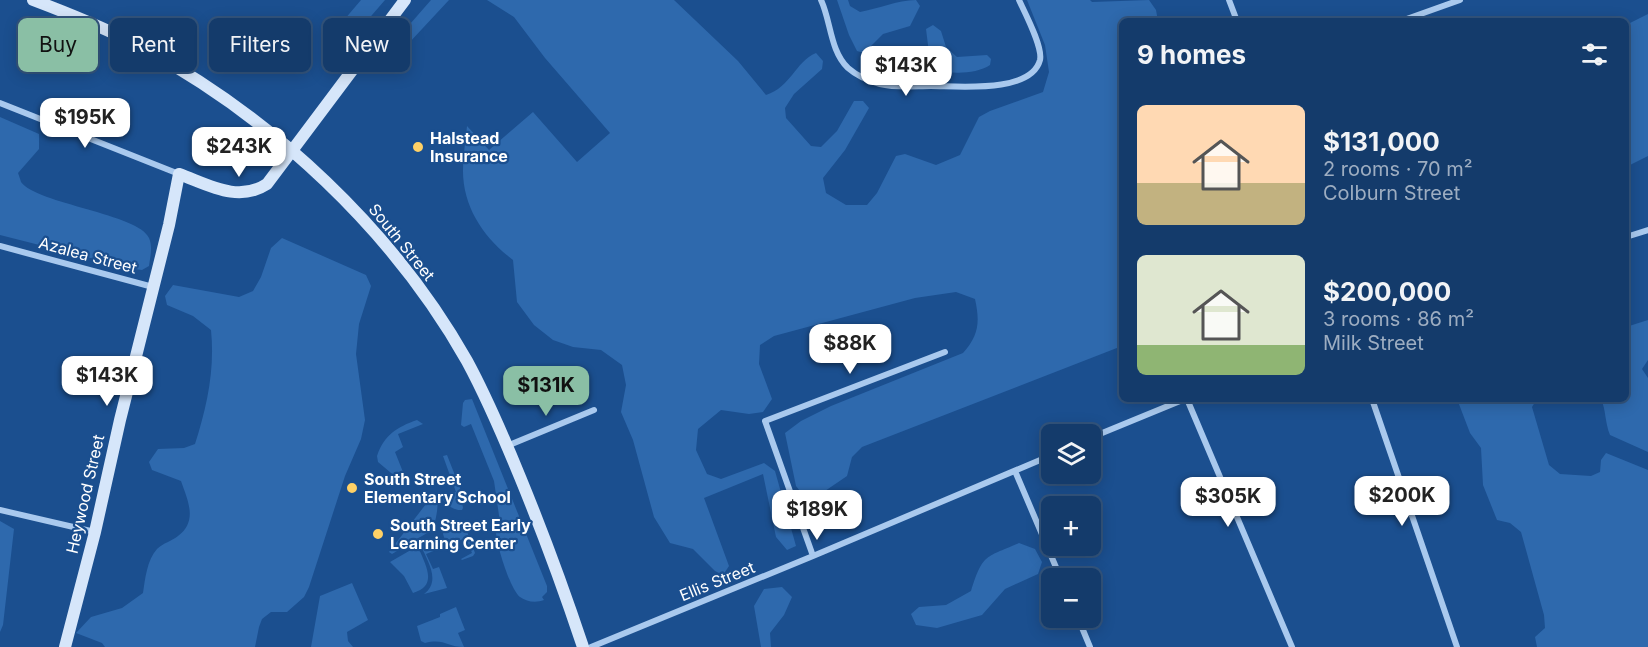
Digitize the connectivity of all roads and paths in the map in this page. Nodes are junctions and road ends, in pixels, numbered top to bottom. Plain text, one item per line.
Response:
1 (33, 0) edge
2 (405, 0) edge
3 (821, 0) edge
4 (1019, 0) edge
5 (1229, 0) edge
6 (1460, 0) edge
7 (1236, 18) edge
8 (1409, 18) edge
9 (0, 103) edge
10 (292, 150) junction
11 (179, 174) junction
12 (1648, 230) edge
13 (1629, 236) edge
14 (0, 246) edge
15 (154, 287) junction
16 (945, 352) dead end
17 (1179, 402) edge
18 (1187, 402) edge
19 (1373, 402) edge
20 (594, 410) dead end
21 (1101, 434) edge
22 (507, 446) junction
23 (1041, 460) edge
24 (1015, 471) junction
25 (0, 510) edge
26 (95, 532) junction
27 (813, 556) junction
28 (1056, 568) edge
29 (1081, 628) edge
30 (65, 647) edge
31 (583, 647) edge
32 (591, 647) edge
33 (1090, 647) edge
34 (1292, 647) edge
35 (1457, 647) edge

1 - 10 main road, South Street
2 - 10 main road
3 - 4 street
5 - 7 street
6 - 8 street
9 - 11 street
10 - 11 main road
10 - 22 main road, South Street
11 - 15 main road, Heywood Street
12 - 13 street
14 - 15 street, Azalea Street
15 - 26 main road, Heywood Street
16 - 27 street
17 - 21 street
18 - 34 street
19 - 35 street
20 - 22 street
22 - 31 main road, South Street
23 - 24 street, Ellis Street
24 - 27 street, Ellis Street
24 - 28 street
25 - 26 street
26 - 30 main road, Heywood Street
27 - 32 street, Ellis Street
29 - 33 street

